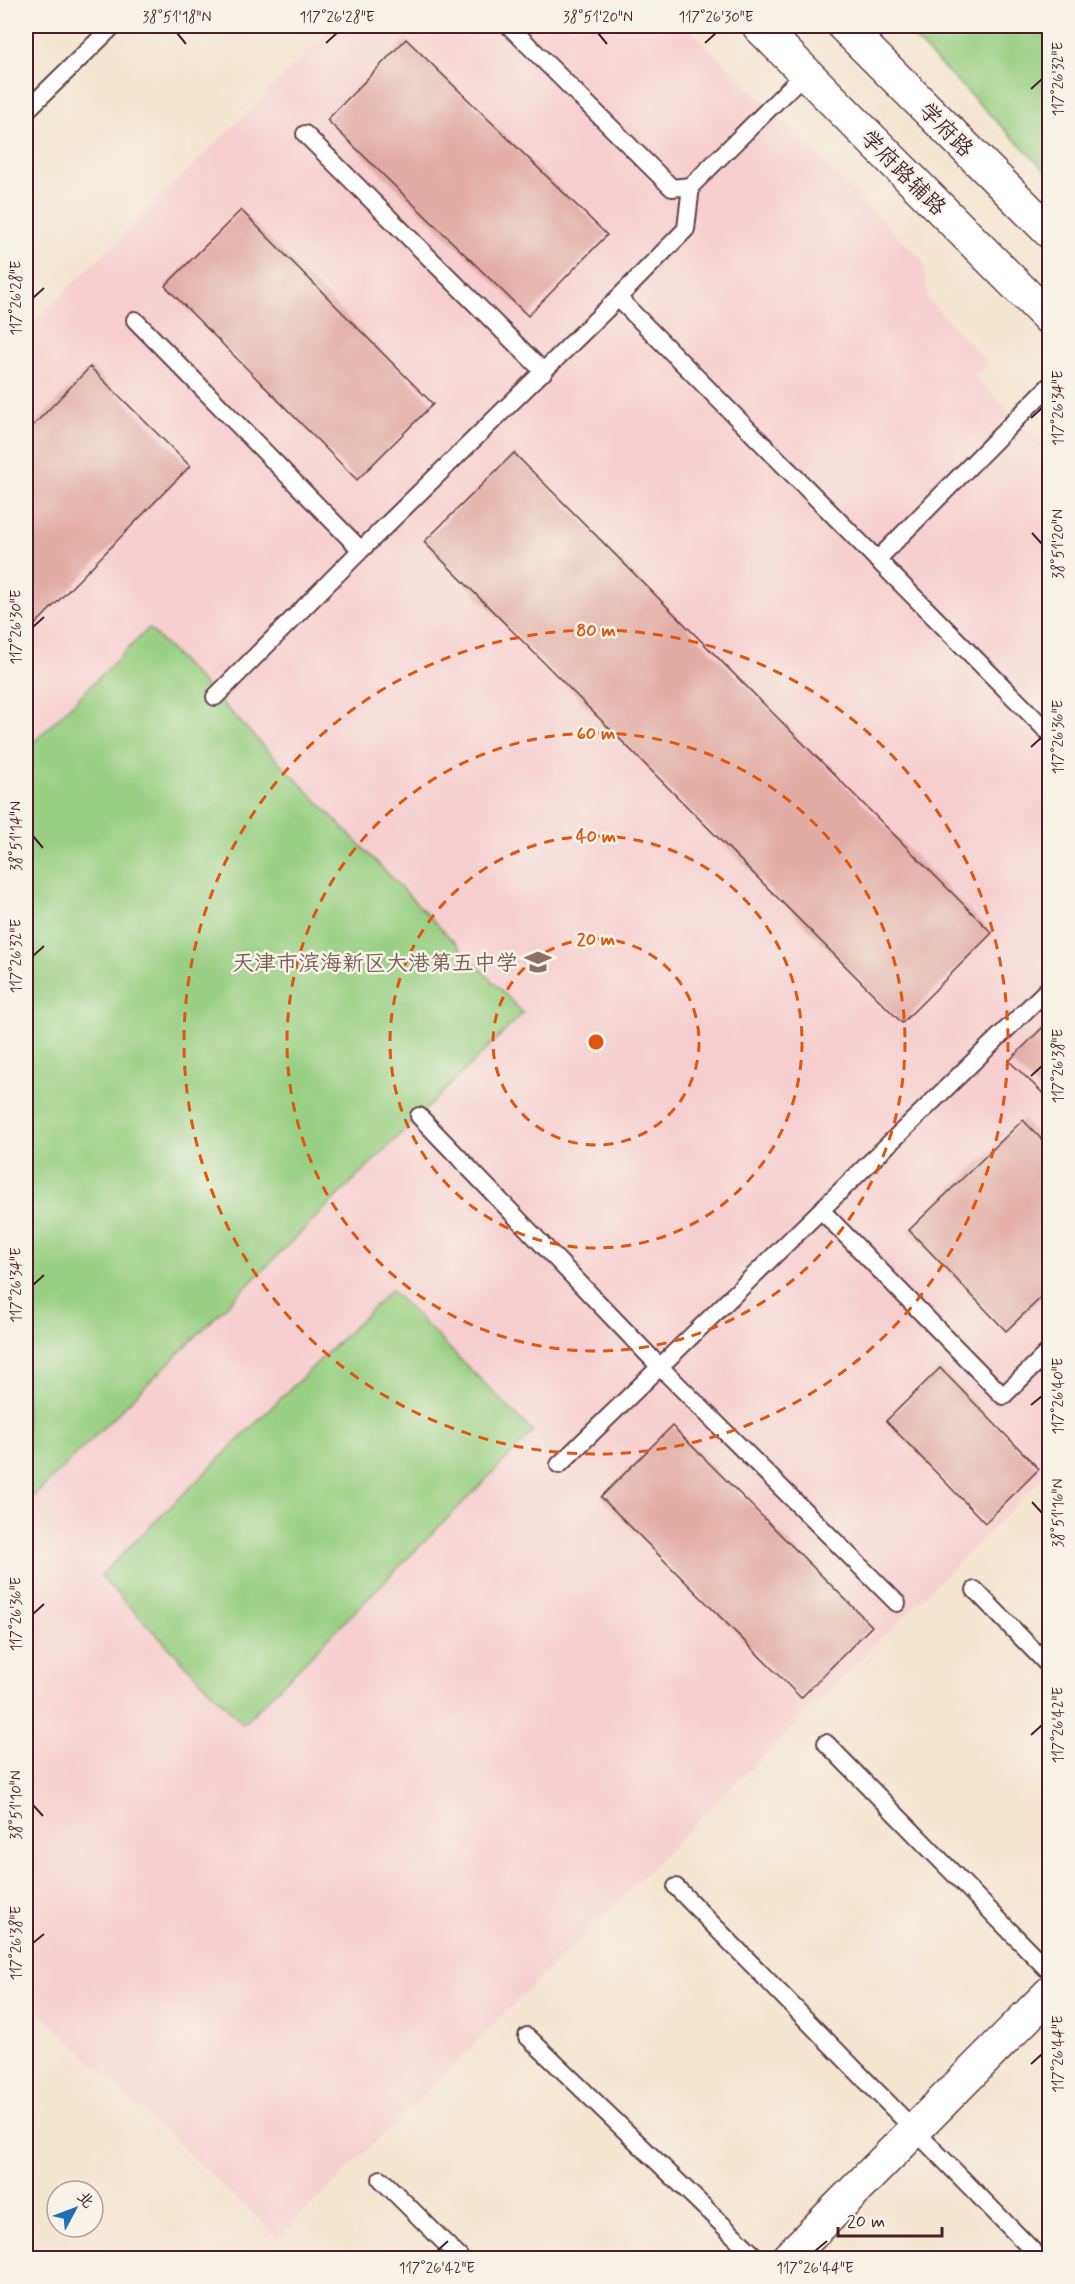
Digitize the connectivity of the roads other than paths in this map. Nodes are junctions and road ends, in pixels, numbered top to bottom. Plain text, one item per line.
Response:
1 (113, 26) edge
2 (509, 26) edge
3 (759, 26) edge
4 (844, 26) edge
5 (805, 73) junction
6 (26, 111) edge
7 (305, 134) dead end
8 (691, 186) junction
9 (1050, 232) edge
10 (618, 298) junction
11 (1050, 319) edge
12 (135, 320) dead end
13 (544, 372) junction
14 (1050, 385) edge
15 (362, 550) junction
16 (877, 560) junction
17 (215, 697) dead end
18 (1050, 735) edge
19 (1050, 987) edge
20 (418, 1116) dead end
21 (821, 1210) junction
22 (1050, 1350) edge
23 (660, 1367) junction
24 (559, 1465) dead end
25 (975, 1590) dead end
26 (897, 1603) dead end
27 (1050, 1667) edge
28 (826, 1743) dead end
29 (676, 1887) dead end
30 (1050, 1972) edge
31 (1050, 1994) edge
32 (527, 2036) dead end
33 (914, 2131) junction
34 (381, 2179) dead end
35 (459, 2259) edge
36 (757, 2259) edge
37 (788, 2259) edge
38 (1040, 2259) edge

1 - 6 lane
2 - 8 lane
3 - 5 main road, 学府路辅路
4 - 9 main road, 学府路
5 - 8 lane
5 - 11 main road, 学府路辅路
7 - 13 lane
8 - 10 lane
10 - 13 lane
10 - 16 lane
12 - 15 lane
13 - 15 lane
14 - 16 lane
15 - 17 lane
16 - 18 lane
19 - 21 lane
20 - 23 lane
21 - 22 lane
21 - 23 lane
23 - 24 lane
23 - 26 lane
25 - 27 lane
28 - 30 lane
29 - 33 lane
31 - 33 main road
32 - 36 lane
33 - 37 main road
33 - 38 lane
34 - 35 lane

